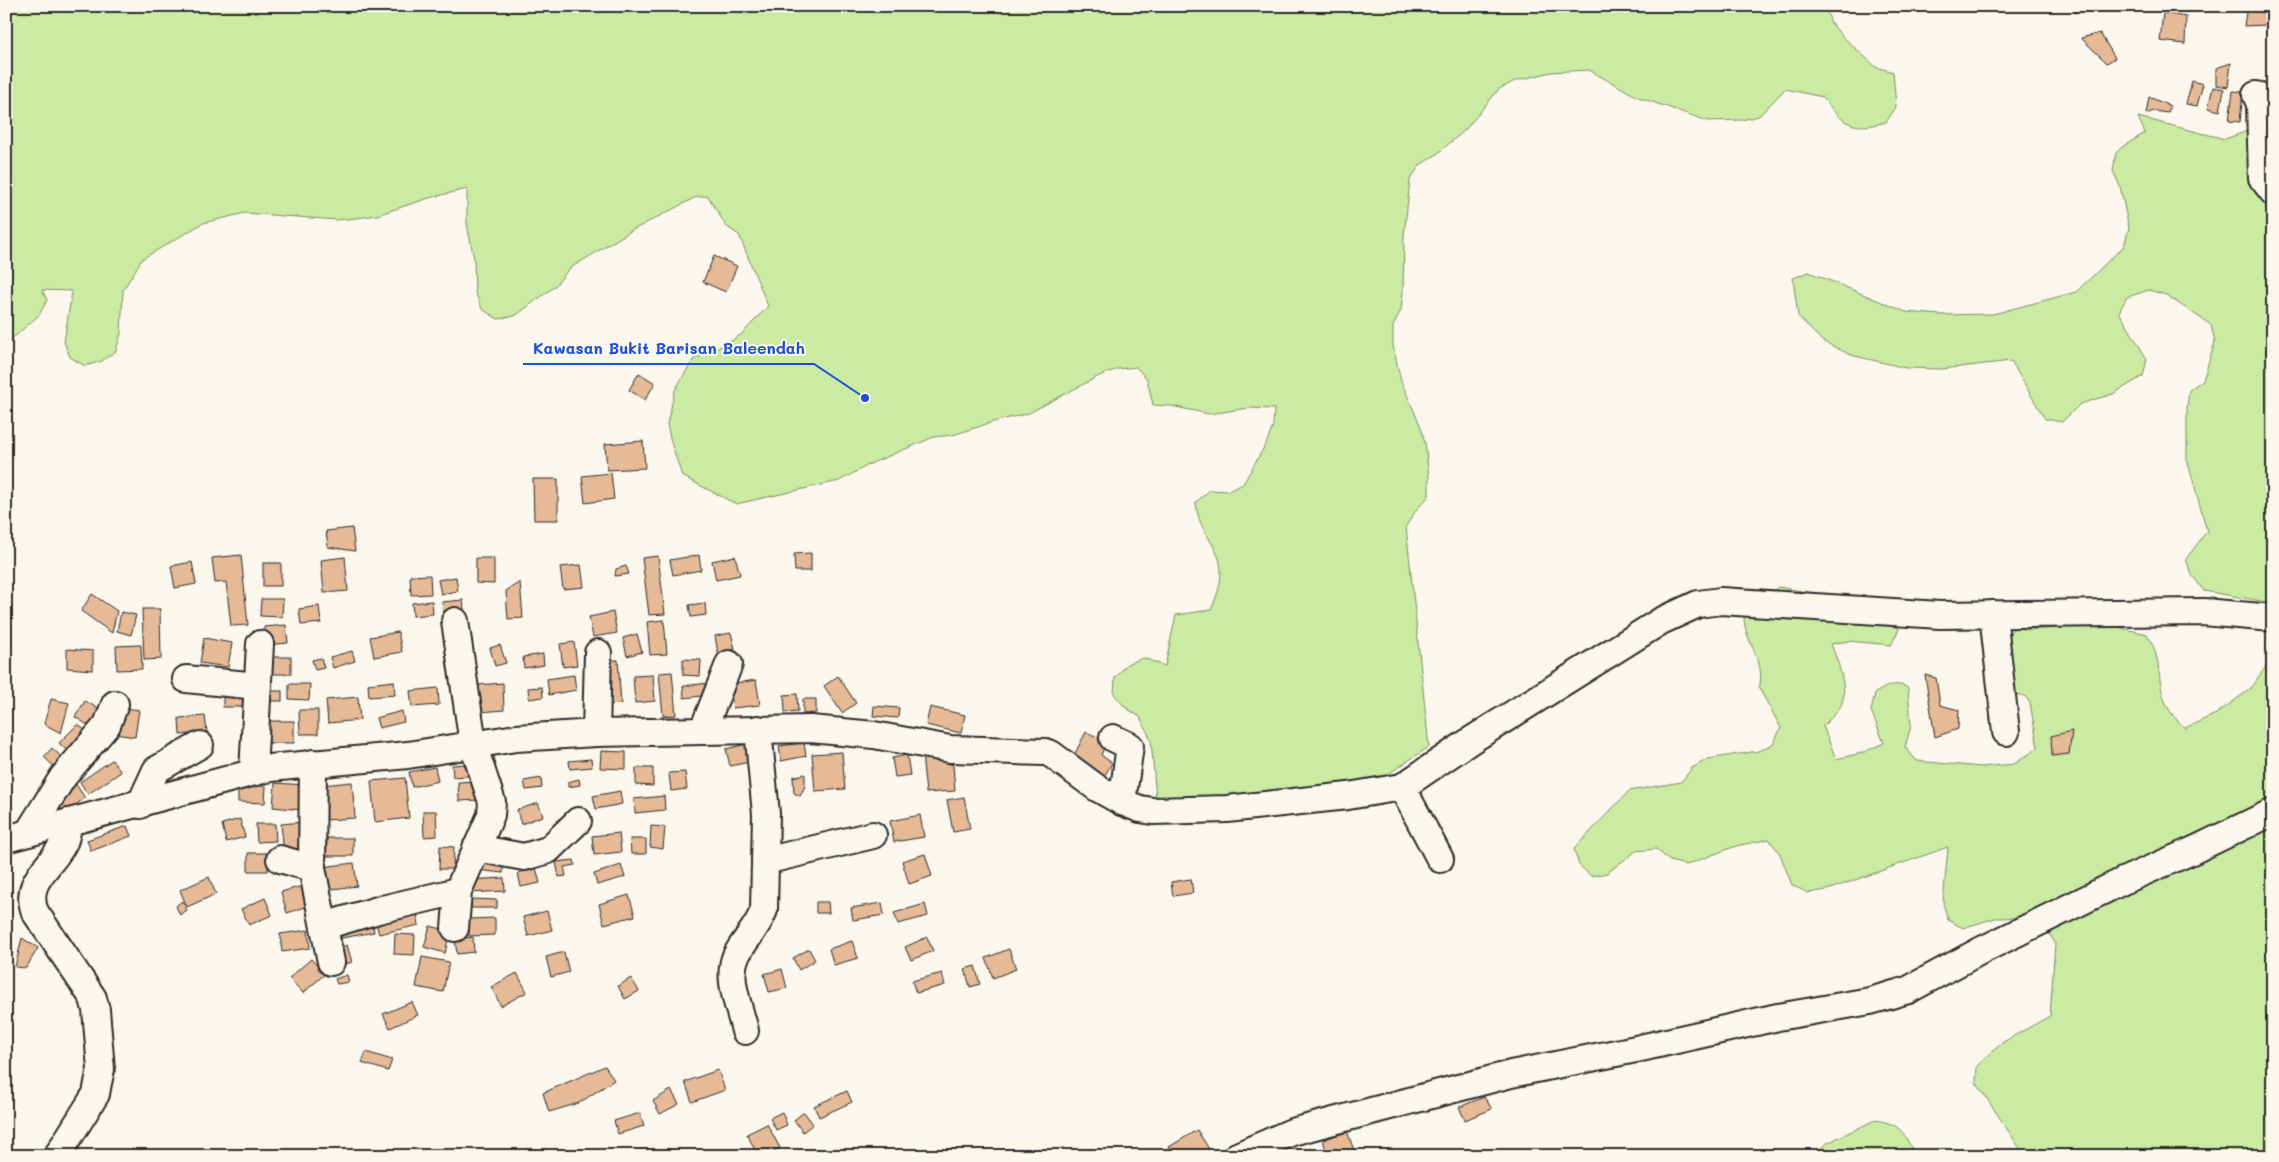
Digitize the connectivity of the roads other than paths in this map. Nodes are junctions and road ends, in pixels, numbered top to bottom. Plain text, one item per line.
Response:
1 (2256, 96) dead end
2 (2273, 192) edge
3 (1993, 614) junction
4 (2273, 618) edge
5 (455, 621) dead end
6 (260, 644) dead end
7 (598, 653) dead end
8 (729, 664) dead end
9 (186, 679) dead end
10 (258, 686) junction
11 (116, 704) dead end
12 (758, 729) junction
13 (703, 730) junction
14 (2006, 732) dead end
15 (596, 733) junction
16 (1113, 738) dead end
17 (473, 744) junction
18 (200, 745) dead end
19 (313, 764) junction
20 (253, 772) junction
21 (1402, 787) junction
22 (1122, 802) junction
23 (140, 805) junction
24 (2273, 812) edge
25 (578, 821) dead end
26 (69, 822) junction
27 (873, 835) dead end
28 (17, 836) edge
29 (476, 848) junction
30 (280, 858) dead end
31 (1440, 859) dead end
32 (765, 861) junction
33 (312, 868) junction
34 (458, 890) junction
35 (324, 926) junction
36 (454, 928) dead end
37 (330, 962) dead end
38 (745, 1030) dead end
39 (57, 1156) edge
40 (1236, 1156) edge

1 - 2 street
3 - 4 street
3 - 14 street
3 - 21 street
5 - 17 street
6 - 10 street
7 - 15 street
8 - 13 street
9 - 10 street
10 - 20 street
11 - 28 street
12 - 13 street
12 - 22 street
12 - 32 street
13 - 15 street
15 - 17 street
16 - 22 street
17 - 19 street
17 - 29 street
18 - 23 street
19 - 20 street
19 - 33 street
20 - 23 street
21 - 22 street
21 - 31 street
23 - 26 street
24 - 40 street
25 - 29 street
26 - 28 street
26 - 39 street
27 - 32 street
29 - 34 street
30 - 33 street
32 - 38 street
33 - 35 street
34 - 35 street
34 - 36 street
35 - 37 street

